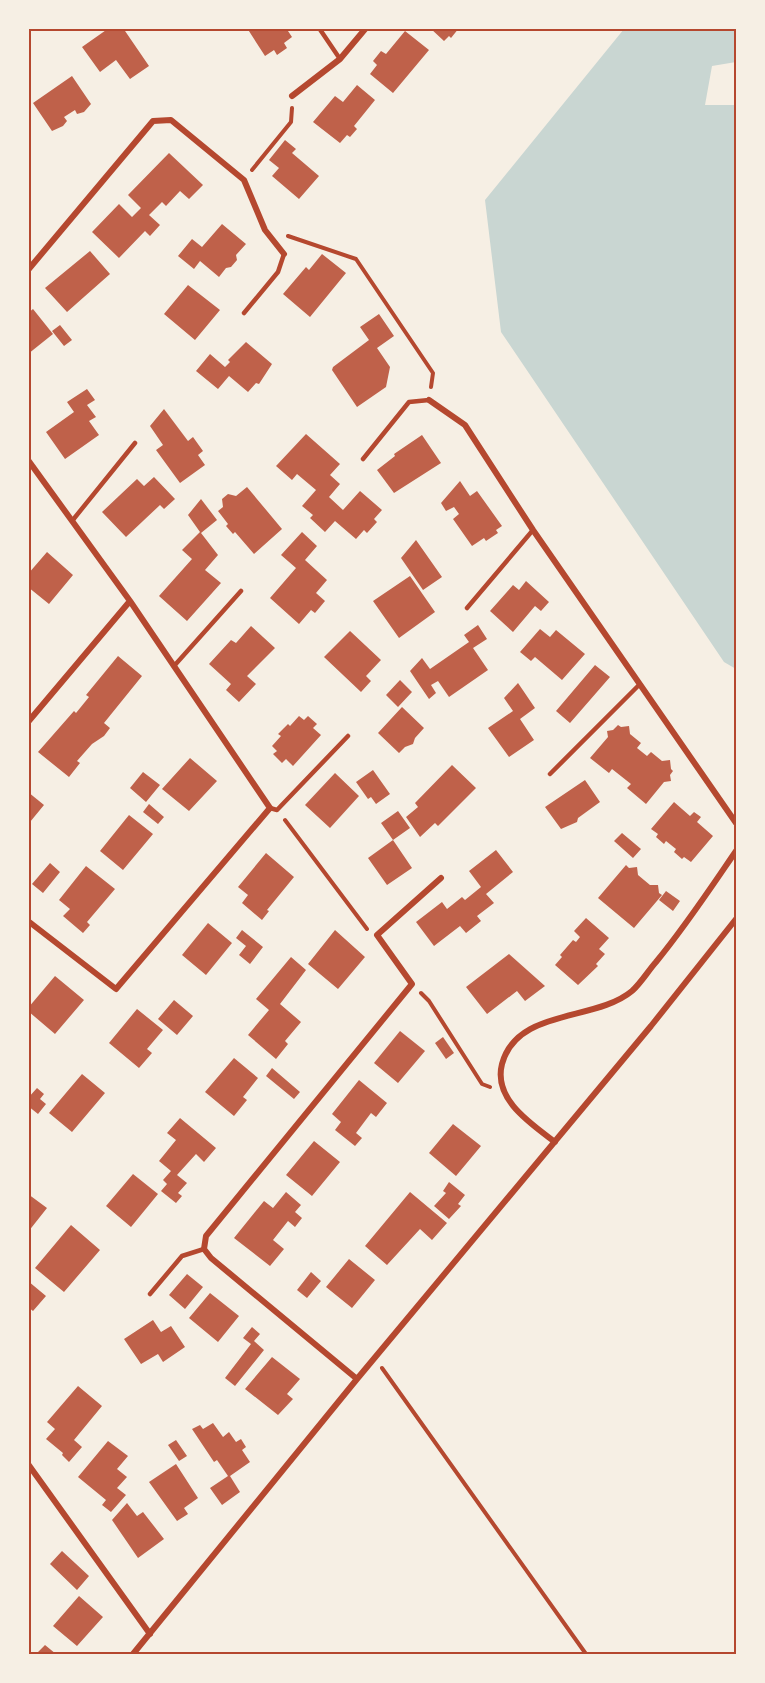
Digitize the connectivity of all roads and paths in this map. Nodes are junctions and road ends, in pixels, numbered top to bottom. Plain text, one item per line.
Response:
1 (319, 28) edge
2 (366, 28) edge
3 (340, 59) junction
4 (292, 96) joint
5 (244, 180) junction
6 (265, 230) junction
7 (284, 254) joint
8 (28, 270) edge
9 (244, 313) dead end
10 (429, 400) junction
11 (135, 443) dead end
12 (363, 459) dead end
13 (28, 460) edge
14 (72, 521) junction
15 (533, 530) junction
16 (241, 591) dead end
17 (130, 601) junction
18 (467, 608) dead end
19 (174, 666) junction
20 (640, 684) junction
21 (28, 722) edge
22 (348, 736) dead end
23 (550, 774) dead end
24 (270, 808) junction
25 (277, 810) junction
26 (736, 823) edge
27 (736, 851) edge
28 (441, 878) dead end
29 (736, 919) edge
30 (28, 921) edge
31 (377, 935) junction
32 (412, 984) junction
33 (503, 1091) junction
34 (555, 1142) junction
35 (204, 1249) junction
36 (150, 1294) dead end
37 (375, 1358) junction
38 (357, 1379) junction
39 (28, 1464) edge
40 (150, 1634) junction
41 (133, 1654) edge
42 (586, 1654) edge

1 - 3 lane
2 - 3 street
3 - 4 street
4 - 5 path
5 - 6 street
5 - 8 street
6 - 7 street
6 - 10 path
7 - 9 lane
10 - 12 lane
10 - 15 street
11 - 14 lane
13 - 14 street
14 - 17 street
15 - 18 lane
15 - 20 street
16 - 19 lane
17 - 19 street
17 - 21 street
19 - 24 street
20 - 23 lane
20 - 26 street
22 - 25 lane
24 - 25 lane
24 - 30 street
25 - 31 path
27 - 33 street
28 - 31 street
29 - 34 street
31 - 32 street
32 - 33 path
32 - 35 street
33 - 34 street
34 - 37 street
35 - 36 lane
35 - 38 street
37 - 38 street
37 - 42 path
38 - 40 street
39 - 40 street
40 - 41 street

